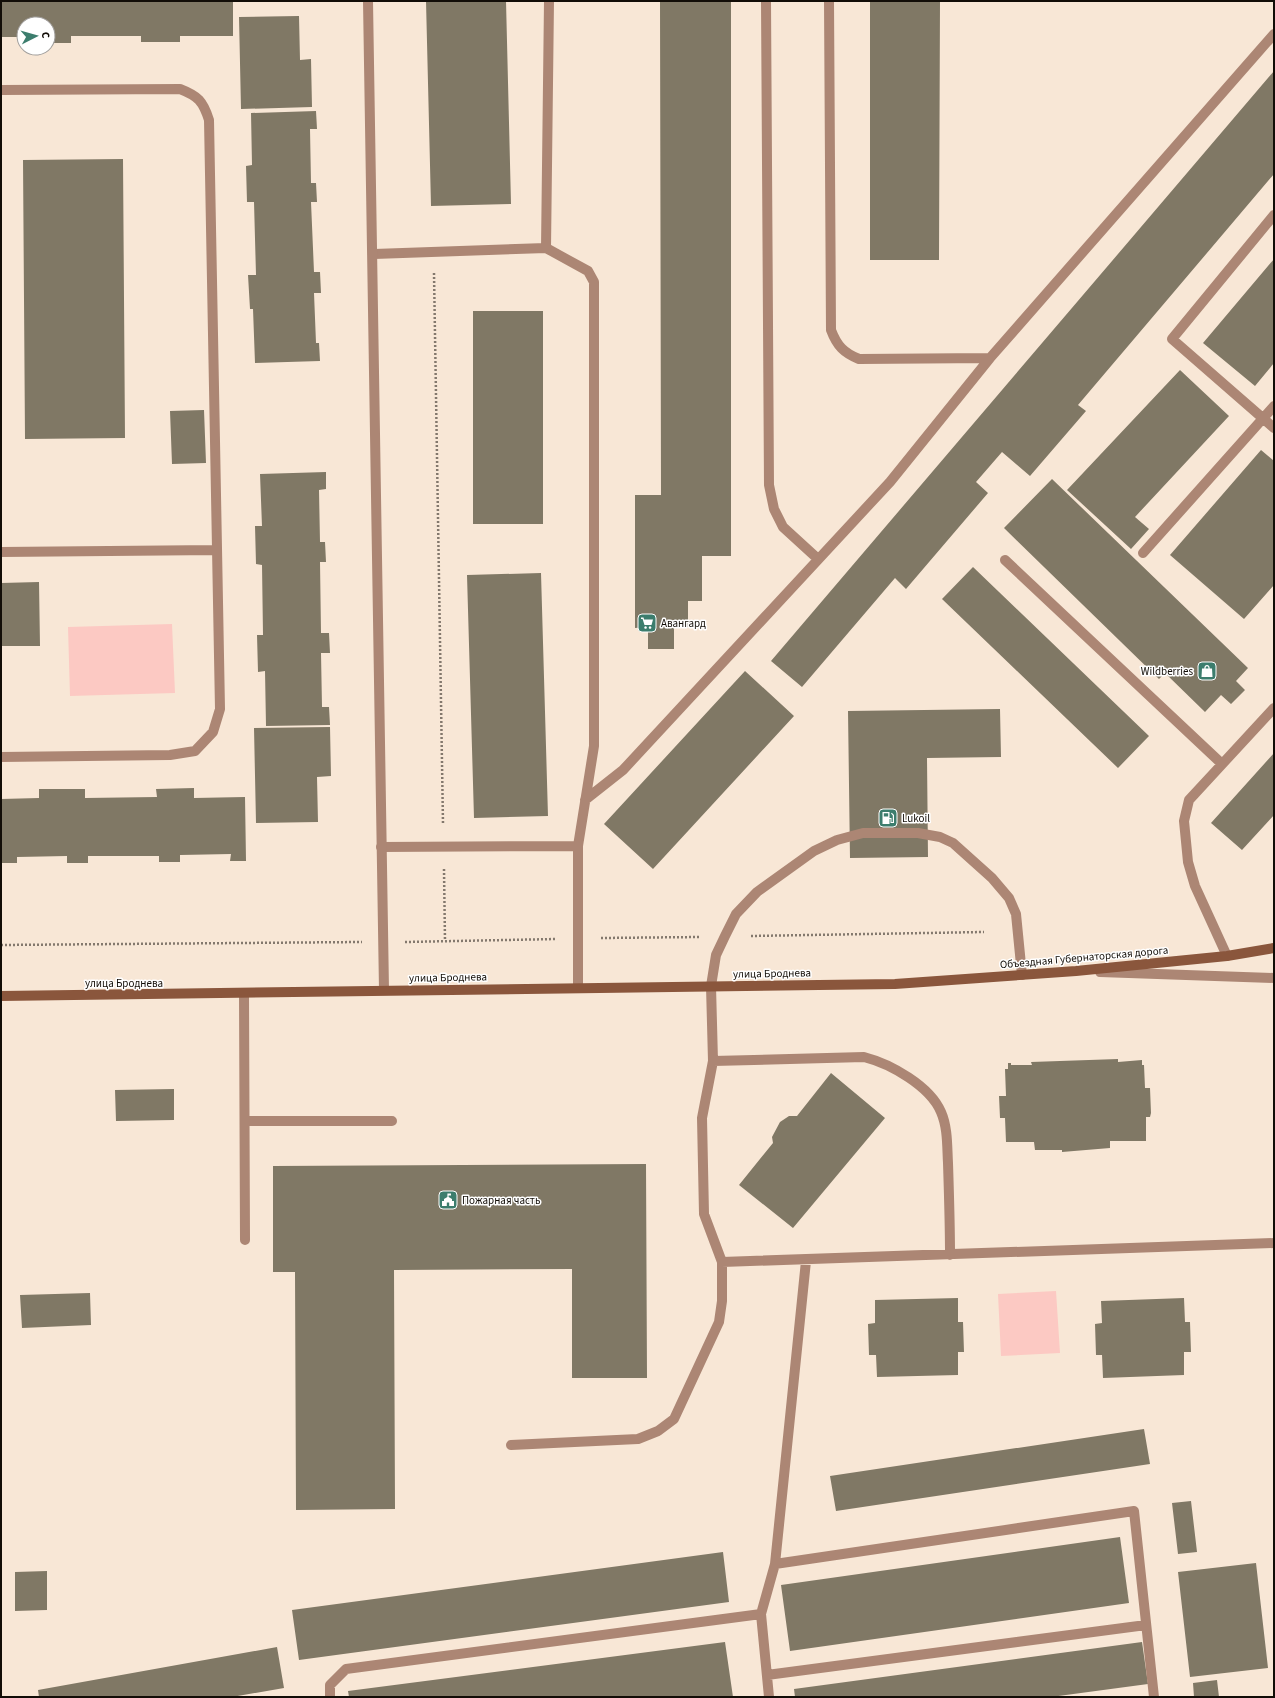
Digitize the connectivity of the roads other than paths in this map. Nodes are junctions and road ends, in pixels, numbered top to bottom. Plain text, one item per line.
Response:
1 (368, 1) edge
2 (549, 1) edge
3 (766, 1) edge
4 (829, 1) edge
5 (1274, 34) edge
6 (1, 90) edge
7 (1274, 215) edge
8 (546, 248) junction
9 (374, 254) junction
10 (990, 358) junction
11 (1274, 406) edge
12 (1264, 419) junction
13 (1274, 428) edge
14 (217, 550) junction
15 (1, 552) edge
16 (1143, 553) dead end
17 (818, 559) junction
18 (1005, 560) dead end
19 (1274, 708) edge
20 (1, 757) edge
21 (1222, 764) junction
22 (585, 800) junction
23 (578, 846) junction
24 (381, 847) junction
25 (1274, 948) edge
26 (1227, 956) junction
27 (1076, 971) junction
28 (1022, 975) junction
29 (1274, 978) edge
30 (895, 984) joint
31 (711, 986) junction
32 (578, 988) junction
33 (384, 990) junction
34 (244, 993) junction
35 (1, 996) edge
36 (713, 1061) junction
37 (245, 1121) junction
38 (392, 1121) dead end
39 (245, 1240) dead end
40 (1274, 1243) edge
41 (950, 1255) junction
42 (806, 1261) junction
43 (722, 1262) junction
44 (511, 1446) dead end
45 (775, 1564) junction
46 (761, 1614) junction
47 (1146, 1625) junction
48 (767, 1675) junction
49 (330, 1697) edge
50 (769, 1697) edge
51 (1154, 1697) edge

1 - 9 street
2 - 8 street
3 - 17 street
4 - 10 street
5 - 10 street
6 - 14 street
7 - 12 street
8 - 9 street
8 - 22 street
9 - 24 street
10 - 17 street
11 - 12 street
12 - 13 street
12 - 16 street
14 - 15 street
14 - 20 street
17 - 22 street
18 - 21 street
19 - 21 street
21 - 26 street
22 - 23 street
23 - 24 street
23 - 32 street
24 - 33 street
25 - 26 main road, Объездная Губернаторская дорога
26 - 27 main road, Объездная Губернаторская дорога
27 - 28 main road, Объездная Губернаторская дорога
27 - 29 street
28 - 30 main road, Объездная Губернаторская дорога
28 - 31 street
30 - 31 main road, улица Броднева
31 - 32 main road, улица Броднева
31 - 36 street
32 - 33 main road, улица Броднева
33 - 34 main road, улица Броднева
34 - 35 main road, улица Броднева
34 - 37 street
36 - 41 street
36 - 43 street
37 - 38 street
37 - 39 street
40 - 41 street
41 - 42 street
42 - 43 street
42 - 45 street
43 - 44 street
45 - 46 street
45 - 47 street
46 - 48 street
46 - 49 street
47 - 48 street
47 - 51 street
48 - 50 street

